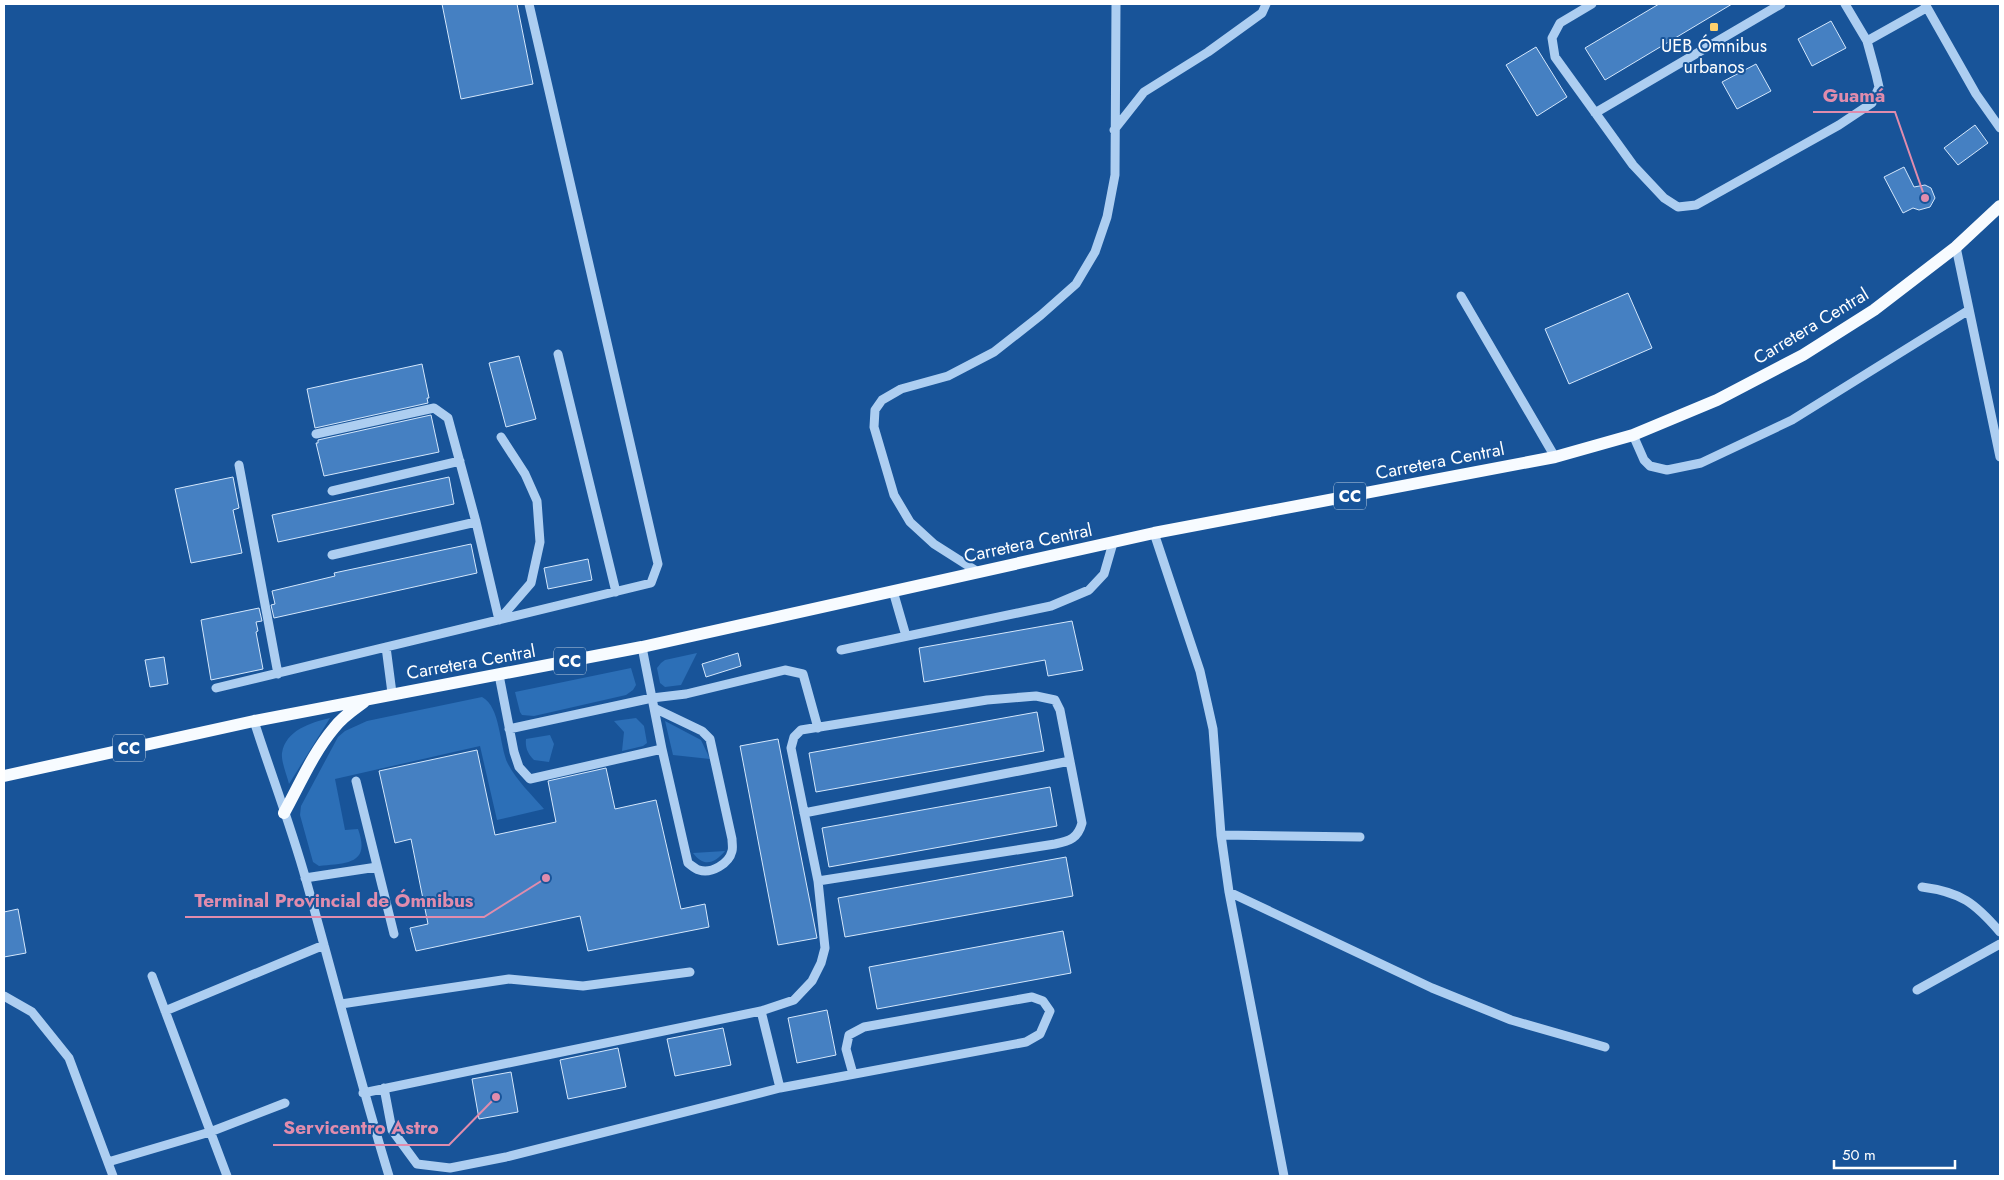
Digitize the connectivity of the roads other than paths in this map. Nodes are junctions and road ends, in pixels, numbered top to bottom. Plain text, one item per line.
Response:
1 (529, 4) edge
2 (1116, 4) edge
3 (1266, 4) edge
4 (1592, 4) edge
5 (1781, 4) edge
6 (1845, 4) edge
7 (1925, 6) edge
8 (1866, 41) junction
9 (1596, 113) junction
10 (2000, 128) edge
11 (1114, 130) junction
12 (2000, 206) edge
13 (1956, 247) junction
14 (1461, 296) dead end
15 (1969, 310) junction
16 (558, 354) dead end
17 (316, 434) dead end
18 (1633, 435) junction
19 (501, 437) dead end
20 (1999, 444) edge
21 (1555, 457) junction
22 (2000, 457) edge
23 (460, 461) junction
24 (240, 465) dead end
25 (332, 491) dead end
26 (476, 522) junction
27 (1154, 533) junction
28 (1113, 544) junction
29 (332, 555) dead end
30 (978, 572) junction
31 (893, 590) junction
32 (616, 592) junction
33 (499, 620) junction
34 (906, 636) junction
35 (386, 647) junction
36 (642, 647) junction
37 (841, 650) dead end
38 (278, 674) junction
39 (499, 675) junction
40 (216, 688) dead end
41 (392, 693) junction
42 (652, 698) junction
43 (366, 700) junction
44 (654, 708) junction
45 (254, 721) junction
46 (818, 728) junction
47 (509, 729) junction
48 (662, 749) junction
49 (1070, 761) junction
50 (4, 776) edge
51 (356, 781) dead end
52 (284, 813) junction
53 (804, 813) junction
54 (1221, 835) junction
55 (1360, 838) dead end
56 (377, 867) junction
57 (305, 878) junction
58 (818, 881) junction
59 (1922, 887) dead end
60 (1229, 892) junction
61 (2000, 932) edge
62 (394, 934) dead end
63 (2000, 944) edge
64 (324, 945) junction
65 (690, 972) dead end
66 (152, 976) dead end
67 (1917, 990) dead end
68 (4, 996) edge
69 (341, 1004) junction
70 (165, 1011) junction
71 (761, 1011) junction
72 (1605, 1047) dead end
73 (854, 1074) junction
74 (384, 1088) junction
75 (780, 1088) junction
76 (363, 1093) junction
77 (285, 1103) dead end
78 (210, 1132) junction
79 (108, 1162) junction
80 (113, 1176) edge
81 (227, 1176) edge
82 (389, 1176) edge
83 (1284, 1176) edge

1 - 32 street
2 - 11 street
3 - 11 street
4 - 9 street
5 - 9 street
6 - 8 street
7 - 8 street
7 - 10 street
8 - 9 street
11 - 30 street
12 - 13 main road, Carretera Central / CC
13 - 15 street
13 - 18 main road, Carretera Central / CC
14 - 21 street
15 - 18 street
15 - 20 street
16 - 32 street
17 - 23 street
18 - 21 main road, Carretera Central / CC
19 - 33 street
20 - 22 street
21 - 27 main road, Carretera Central / CC
23 - 25 street
23 - 26 street
24 - 38 street
26 - 29 street
26 - 33 street
27 - 28 main road, Carretera Central / CC
27 - 54 street
28 - 30 main road, Carretera Central / CC
28 - 34 street
30 - 31 main road, Carretera Central / CC
31 - 34 street
31 - 36 main road, Carretera Central / CC
32 - 33 street
33 - 35 street
34 - 37 street
35 - 38 street
35 - 41 street
36 - 39 main road, Carretera Central / CC
36 - 42 street
38 - 40 street
39 - 41 main road, Carretera Central / CC
39 - 47 street
41 - 43 main road, Carretera Central / CC
42 - 44 street
42 - 46 street
42 - 47 street
43 - 45 main road, Carretera Central / CC
43 - 52 main road
44 - 48 street
44 - 48 street
45 - 50 main road, Carretera Central / CC
45 - 52 street
46 - 49 street
46 - 53 street
47 - 48 street
49 - 53 street
49 - 58 street
51 - 56 street
52 - 57 street
53 - 58 street
54 - 55 street
54 - 60 street
56 - 57 street
56 - 62 street
57 - 64 street
58 - 71 street
59 - 61 street
60 - 72 street
60 - 83 street
63 - 67 street
64 - 69 street
64 - 70 street
65 - 69 street
66 - 70 street
68 - 79 street
69 - 76 street
70 - 78 street
71 - 74 street
71 - 75 street
73 - 73 street
73 - 75 street
74 - 75 street
74 - 76 street
76 - 82 street
77 - 78 street
78 - 79 street
78 - 81 street
79 - 80 street

